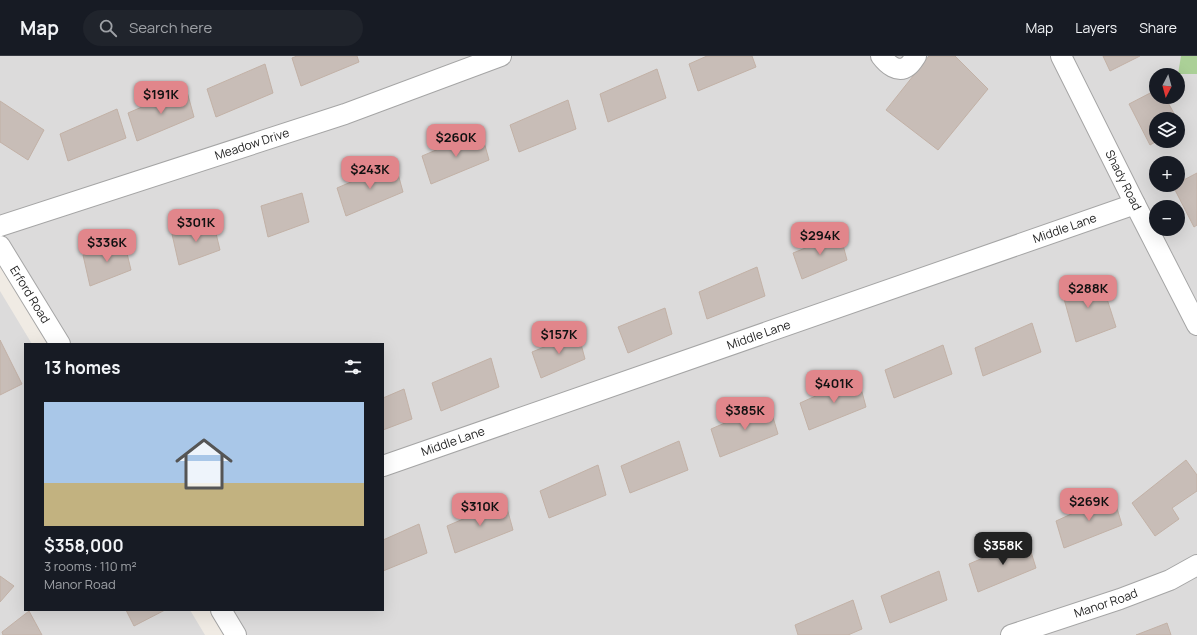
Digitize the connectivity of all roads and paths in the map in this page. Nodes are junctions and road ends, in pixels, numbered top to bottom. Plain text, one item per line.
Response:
1 (501, 56) edge
2 (881, 56) edge
3 (916, 56) edge
4 (1061, 56) edge
5 (1135, 204) junction
6 (0, 226) edge
7 (0, 246) edge
8 (1195, 318) edge
9 (59, 343) edge
10 (384, 466) edge
11 (1197, 565) edge
12 (222, 611) edge
13 (236, 635) edge
14 (1011, 635) edge

1 - 6 street, Meadow Drive
2 - 3 street
4 - 5 street, Shady Road
5 - 8 street, Shady Road
5 - 10 street, Middle Lane
7 - 9 street, Erford Road
11 - 14 street, Manor Road
12 - 13 street

